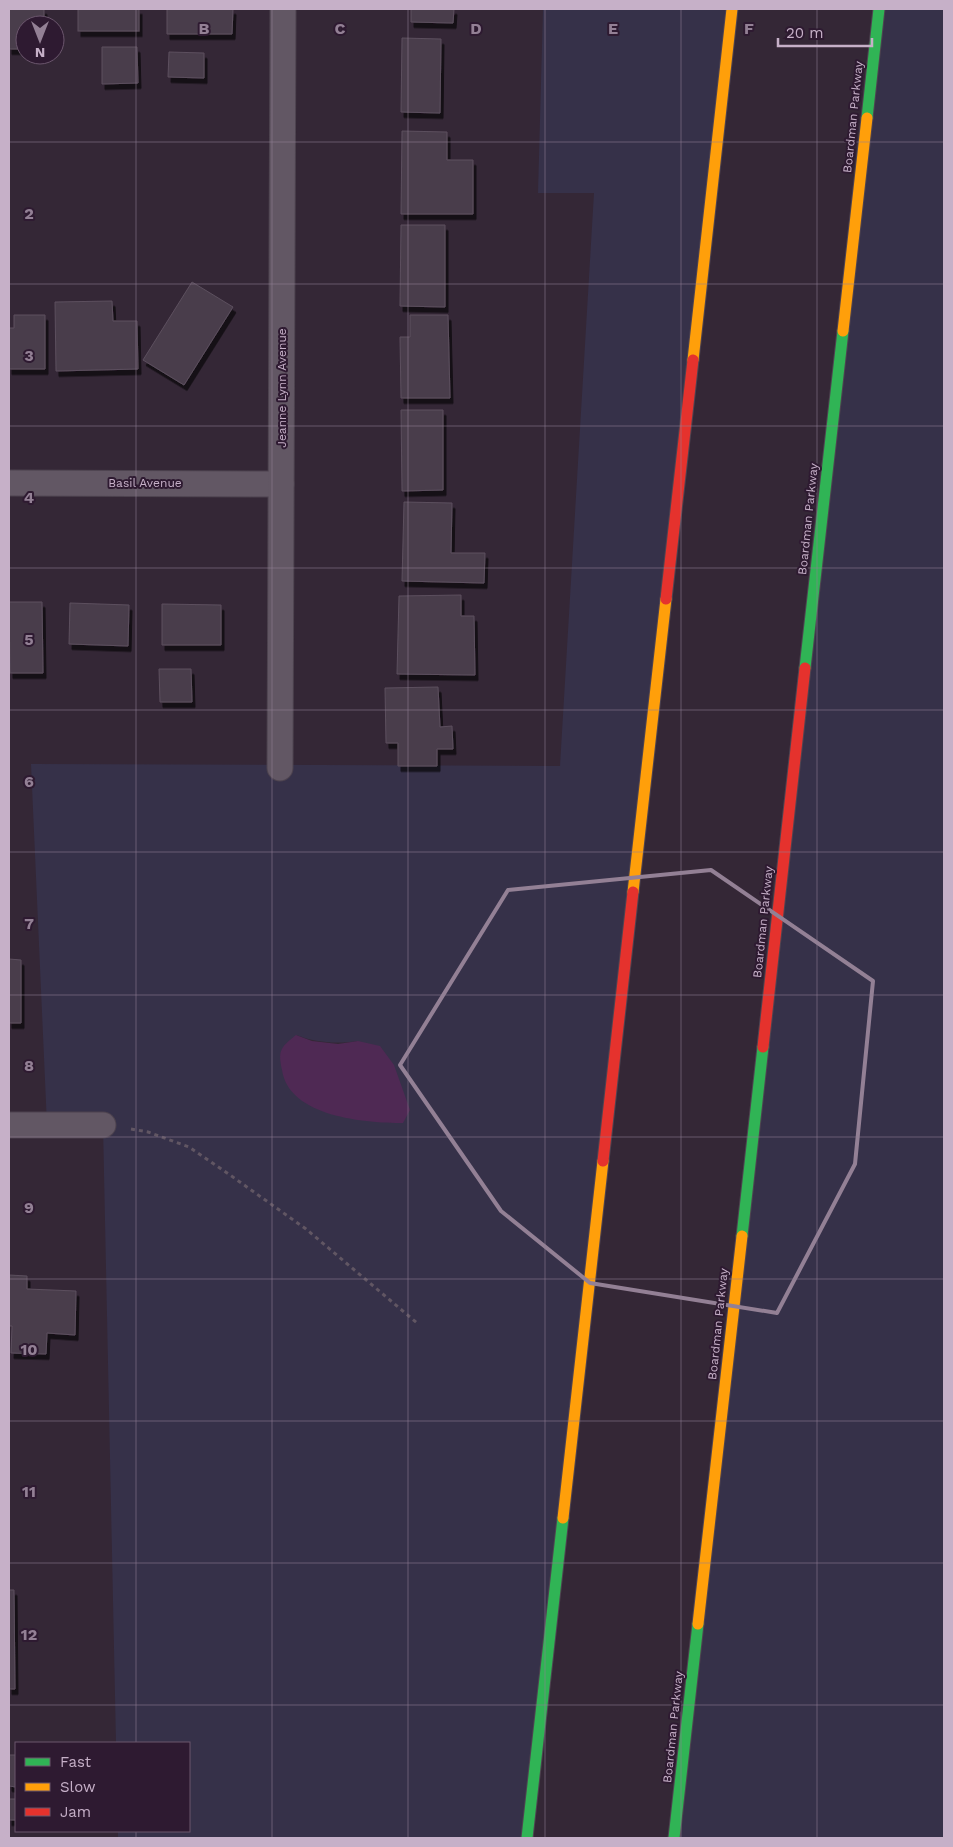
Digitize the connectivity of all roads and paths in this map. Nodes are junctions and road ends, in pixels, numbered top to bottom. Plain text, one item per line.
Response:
1 (283, 9) edge
2 (732, 9) edge
3 (879, 9) edge
4 (9, 483) edge
5 (281, 484) junction
6 (280, 768) dead end
7 (9, 1125) edge
8 (103, 1125) joint
9 (417, 1323) dead end
10 (527, 1838) edge
11 (674, 1838) edge

1 - 5 street, Jeanne Lynn Avenue
2 - 10 highway
3 - 11 highway, Boardman Parkway
4 - 5 street, Basil Avenue
5 - 6 street, Jeanne Lynn Avenue
7 - 8 street
8 - 9 path

